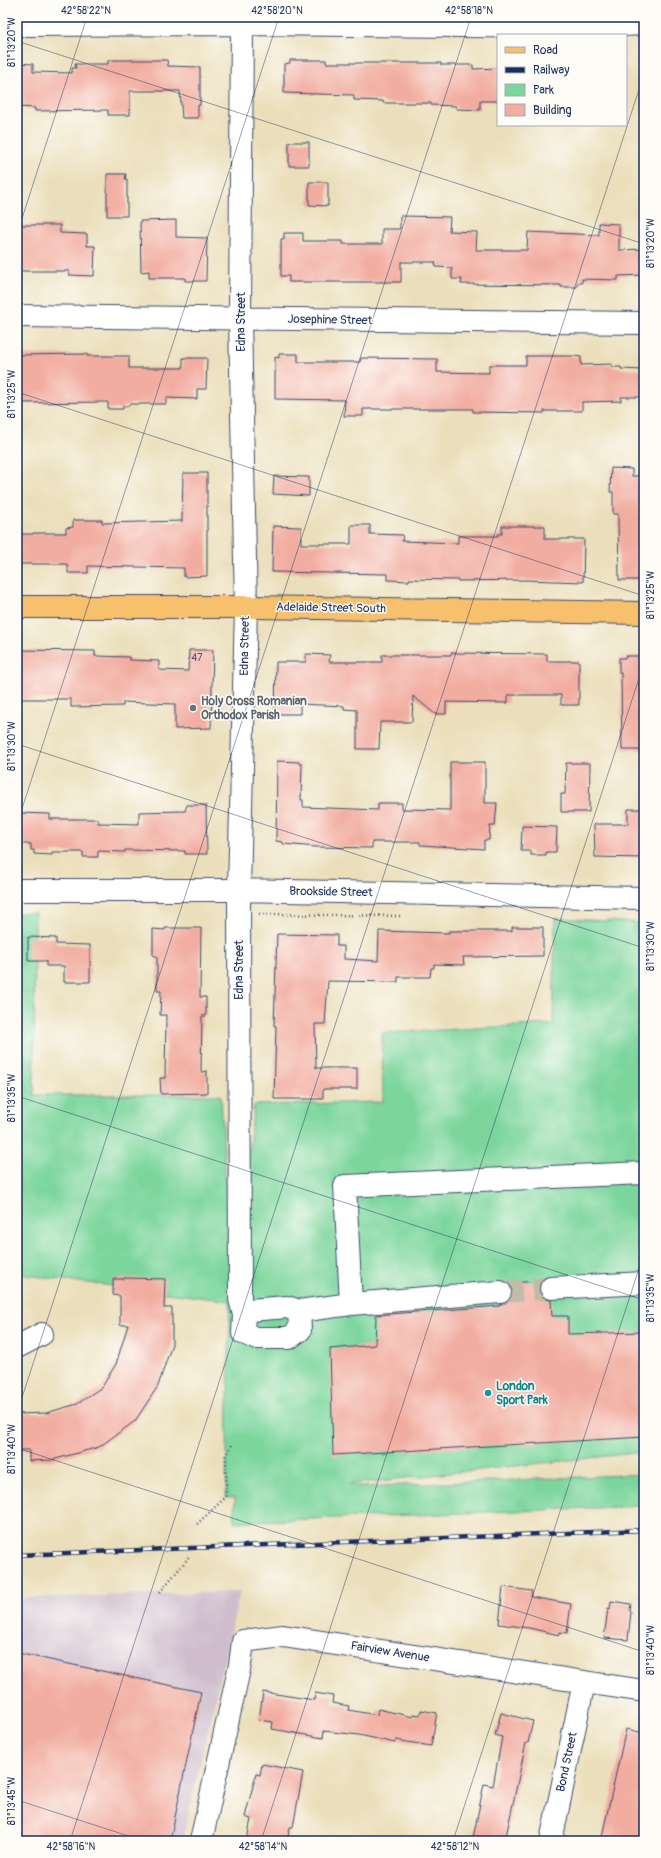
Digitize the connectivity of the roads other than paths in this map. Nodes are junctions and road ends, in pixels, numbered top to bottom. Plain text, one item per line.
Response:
1 (580, 22) edge
2 (242, 24) junction
3 (644, 24) edge
4 (17, 25) edge
5 (17, 316) edge
6 (240, 319) junction
7 (644, 323) edge
8 (17, 607) edge
9 (246, 607) junction
10 (644, 612) edge
11 (17, 890) edge
12 (239, 890) junction
13 (644, 898) edge
14 (644, 1173) edge
15 (644, 1283) edge
16 (551, 1288) tunnel mouth
17 (500, 1292) tunnel mouth
18 (351, 1304) junction
19 (299, 1311) junction
20 (244, 1315) junction
21 (42, 1334) dead end
22 (17, 1347) edge
23 (584, 1682) junction
24 (644, 1691) edge
25 (201, 1841) edge
26 (551, 1841) edge

1 - 2 street
1 - 3 street
2 - 4 street
2 - 6 street, Edna Street
5 - 6 street, Josephine Street
6 - 7 street, Josephine Street
6 - 9 street, Edna Street
8 - 9 main road, Adelaide Street South
9 - 10 main road, Adelaide Street South
9 - 12 street, Edna Street
11 - 12 street, Brookside Street
12 - 13 street, Brookside Street
12 - 20 street, Edna Street
14 - 18 street
15 - 16 street
17 - 18 street
18 - 19 street
19 - 20 street
19 - 20 street, Edna Street
21 - 22 street
23 - 24 street, Fairview Avenue
23 - 25 street, Fairview Avenue
23 - 26 street, Bond Street

